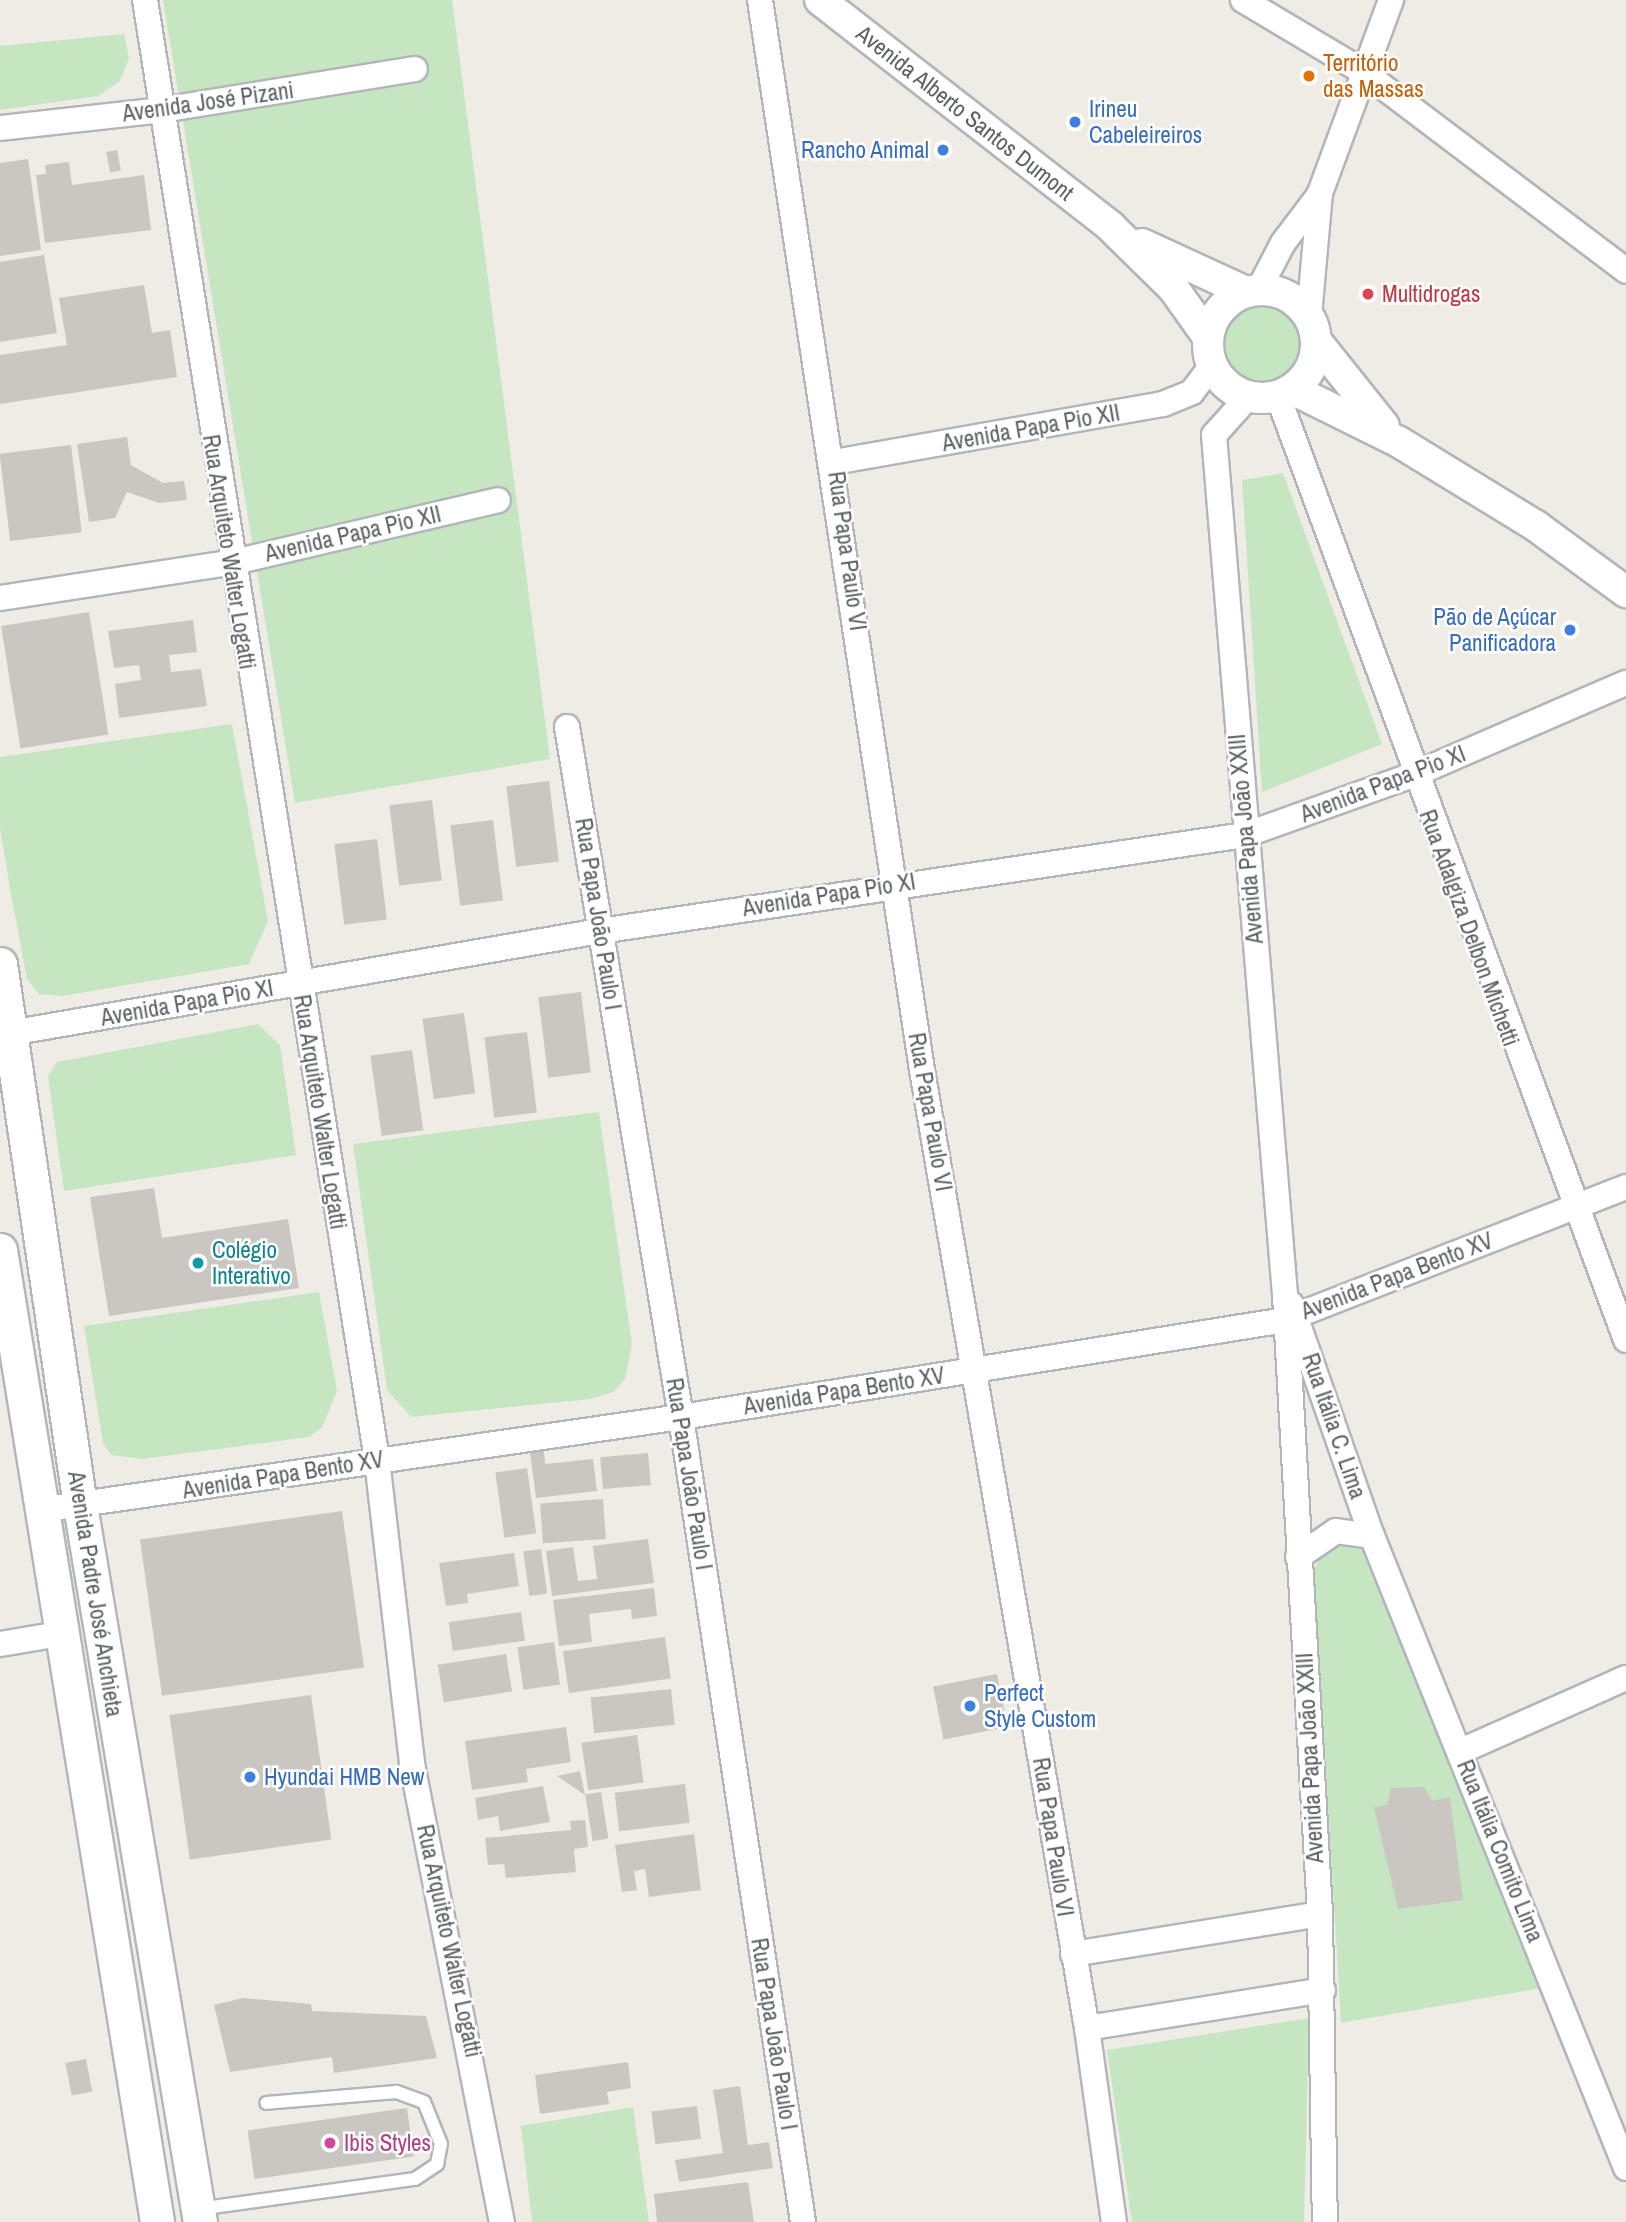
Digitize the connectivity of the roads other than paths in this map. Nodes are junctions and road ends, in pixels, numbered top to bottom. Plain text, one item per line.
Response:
1 (145, 0) edge
2 (760, 0) edge
3 (820, 0) edge
4 (1243, 0) edge
5 (1391, 0) edge
6 (415, 69) dead end
7 (1362, 71) junction
8 (163, 110) junction
9 (0, 128) edge
10 (1321, 193) junction
11 (1110, 226) junction
12 (1626, 271) edge
13 (1253, 291) junction
14 (1313, 329) junction
15 (1210, 351) junction
16 (1273, 394) junction
17 (1399, 442) junction
18 (834, 462) junction
19 (498, 500) dead end
20 (230, 563) junction
21 (1626, 592) edge
22 (0, 598) edge
23 (1626, 683) edge
24 (568, 727) dead end
25 (1413, 775) junction
26 (1245, 835) junction
27 (894, 885) junction
28 (600, 931) junction
29 (0, 964) edge
30 (299, 984) junction
31 (10, 1033) junction
32 (1626, 1187) edge
33 (1573, 1208) junction
34 (0, 1250) edge
35 (1289, 1310) junction
36 (1626, 1340) edge
37 (976, 1370) junction
38 (681, 1417) junction
39 (377, 1460) junction
40 (80, 1505) junction
41 (40, 1510) junction
42 (1372, 1536) junction
43 (1298, 1557) junction
44 (60, 1634) junction
45 (0, 1644) edge
46 (1626, 1678) edge
47 (1461, 1751) junction
48 (1320, 1914) junction
49 (1073, 1954) junction
50 (1323, 1990) junction
51 (1087, 2028) junction
52 (266, 2103) dead end
53 (1626, 2168) edge
54 (199, 2216) edge
55 (157, 2222) edge
56 (502, 2222) edge
57 (803, 2222) edge
58 (1114, 2222) edge
59 (1325, 2222) edge

1 - 8 street, Rua Arquiteto Walter Logatti
2 - 18 street, Rua Papa Paulo VI
3 - 11 street, Avenida Alberto Santos Dumont
4 - 7 street
5 - 7 street
6 - 8 street, Avenida José Pizani
7 - 10 street
7 - 12 street
8 - 9 street, Avenida José Pizani
8 - 20 street, Rua Arquiteto Walter Logatti
10 - 13 street
10 - 14 street
11 - 13 street, Avenida Alberto Santos Dumont
11 - 15 street, Avenida Alberto Santos Dumont
13 - 14 street
13 - 15 street
14 - 16 street
14 - 17 street
15 - 16 street
15 - 18 street, Avenida Papa Pio XII
16 - 17 street
16 - 25 street, Rua Adalgiza Delbon Michetti
16 - 26 street, Avenida Papa João XXIII
17 - 21 street
18 - 27 street, Rua Papa Paulo VI
19 - 20 street, Avenida Papa Pio XII
20 - 22 street, Avenida Papa Pio XII
20 - 30 street, Rua Arquiteto Walter Logatti
23 - 25 street, Avenida Papa Pio XI
24 - 28 street, Rua Papa João Paulo I
25 - 26 street, Avenida Papa Pio XI
25 - 33 street, Rua Adalgiza Delbon Michetti
26 - 27 street, Avenida Papa Pio XI
26 - 35 street, Avenida Papa João XXIII
27 - 28 street, Avenida Papa Pio XI
27 - 37 street, Rua Papa Paulo VI
28 - 30 street, Avenida Papa Pio XI
28 - 38 street, Rua Papa João Paulo I
29 - 31 main road, Avenida Padre José Anchieta
30 - 31 street, Avenida Papa Pio XI
30 - 39 street, Rua Arquiteto Walter Logatti
31 - 40 main road, Avenida Padre José Anchieta
32 - 33 street, Avenida Papa Bento XV
33 - 35 street, Avenida Papa Bento XV
33 - 36 street, Rua Adalgiza Delbon Michetti
34 - 41 main road, Avenida Padre José Anchieta
35 - 37 street, Avenida Papa Bento XV
35 - 42 street, Rua Itália C. Lima
35 - 43 street, Avenida Papa João XXIII
37 - 38 street, Avenida Papa Bento XV
37 - 49 street, Rua Papa Paulo VI
38 - 39 street, Avenida Papa Bento XV
38 - 57 street, Rua Papa João Paulo I
39 - 40 street, Avenida Papa Bento XV
39 - 56 street, Rua Arquiteto Walter Logatti
40 - 41 street, Avenida Papa Bento XV
40 - 54 main road, Avenida Padre José Anchieta
41 - 44 main road, Avenida Padre José Anchieta
42 - 43 street
42 - 47 street, Rua Itália Comito Lima
43 - 48 street, Avenida Papa João XXIII
44 - 45 street
44 - 55 main road, Avenida Padre José Anchieta
46 - 47 street
47 - 53 street, Rua Itália Comito Lima
48 - 49 street
48 - 50 street, Avenida Papa João XXIII
49 - 51 street, Rua Papa Paulo VI
50 - 51 street
50 - 59 street, Avenida Papa João XXIII
51 - 58 street, Rua Papa Paulo VI
52 - 54 lane

